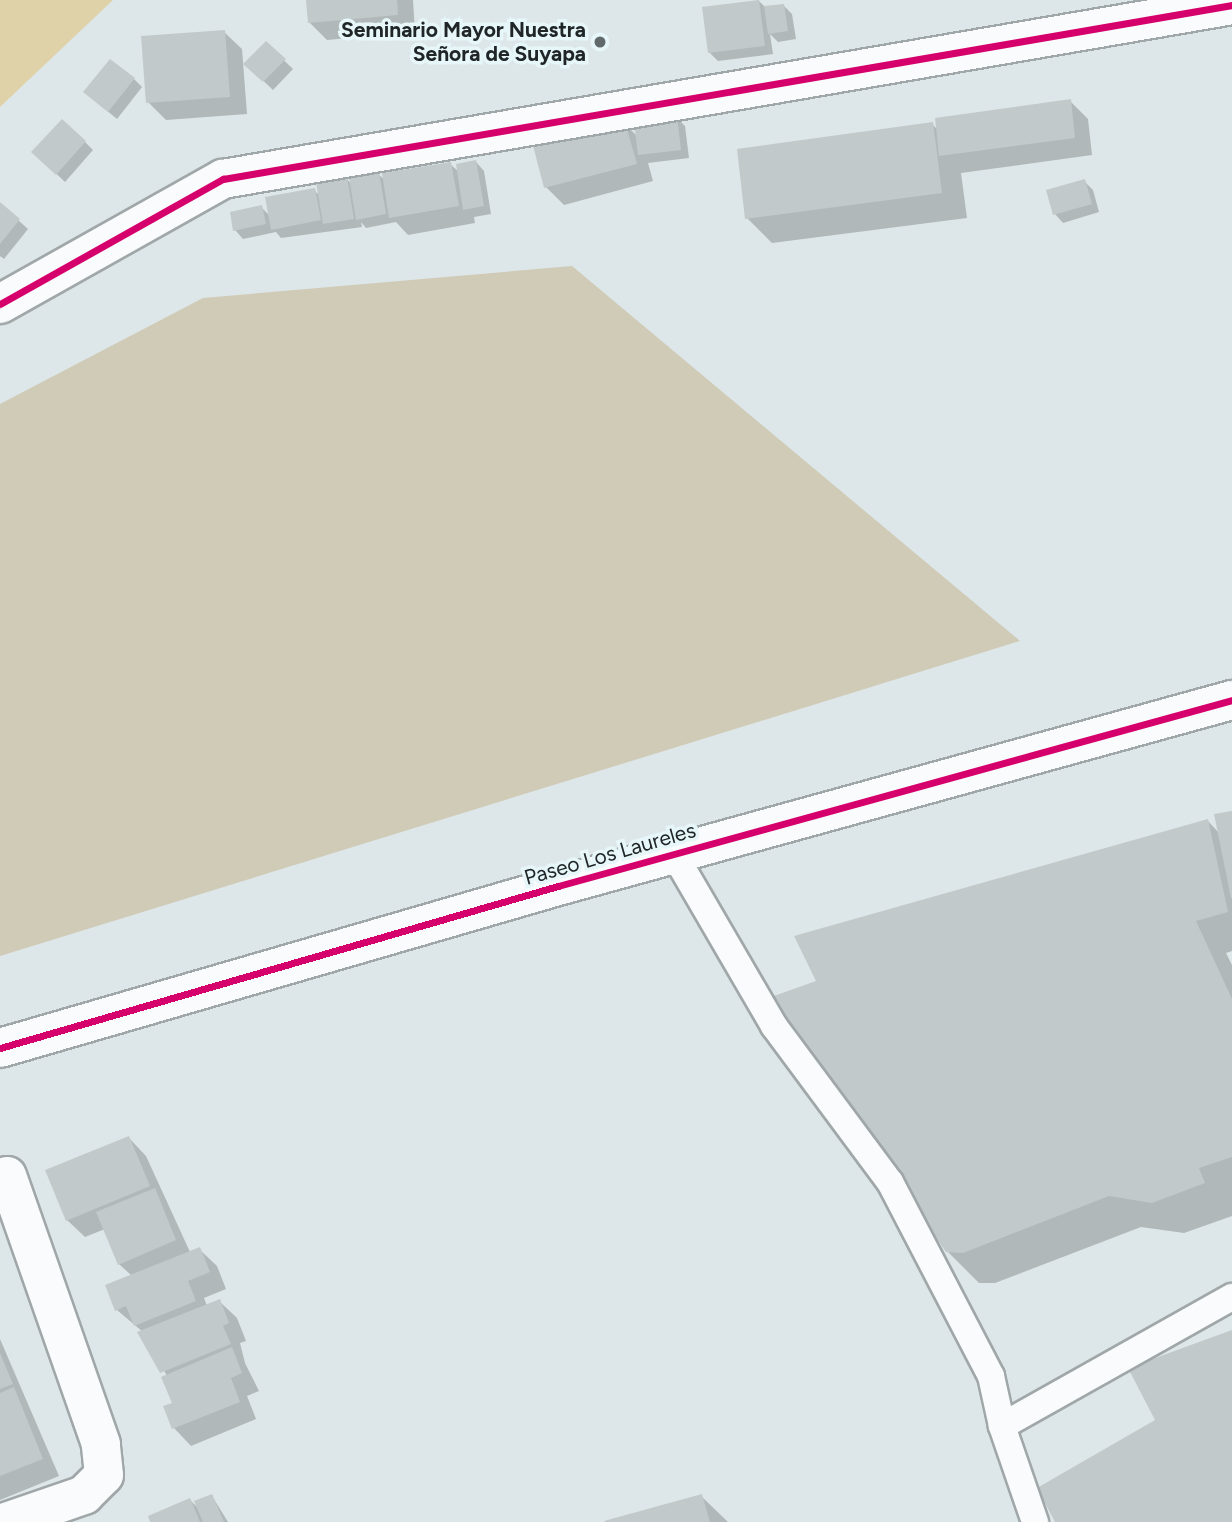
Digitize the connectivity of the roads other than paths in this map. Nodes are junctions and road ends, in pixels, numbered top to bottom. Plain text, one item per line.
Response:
1 (1232, 5) edge
2 (0, 304) edge
3 (1232, 700) edge
4 (674, 855) junction
5 (9, 1047) edge
6 (7, 1176) dead end
7 (1232, 1297) edge
8 (1002, 1426) junction
9 (6, 1522) edge
10 (1035, 1522) edge

1 - 2 street
3 - 4 street, Paseo Los Laureles
4 - 5 street, Paseo Los Laureles
4 - 8 lane
6 - 9 street
7 - 8 lane
8 - 10 lane

